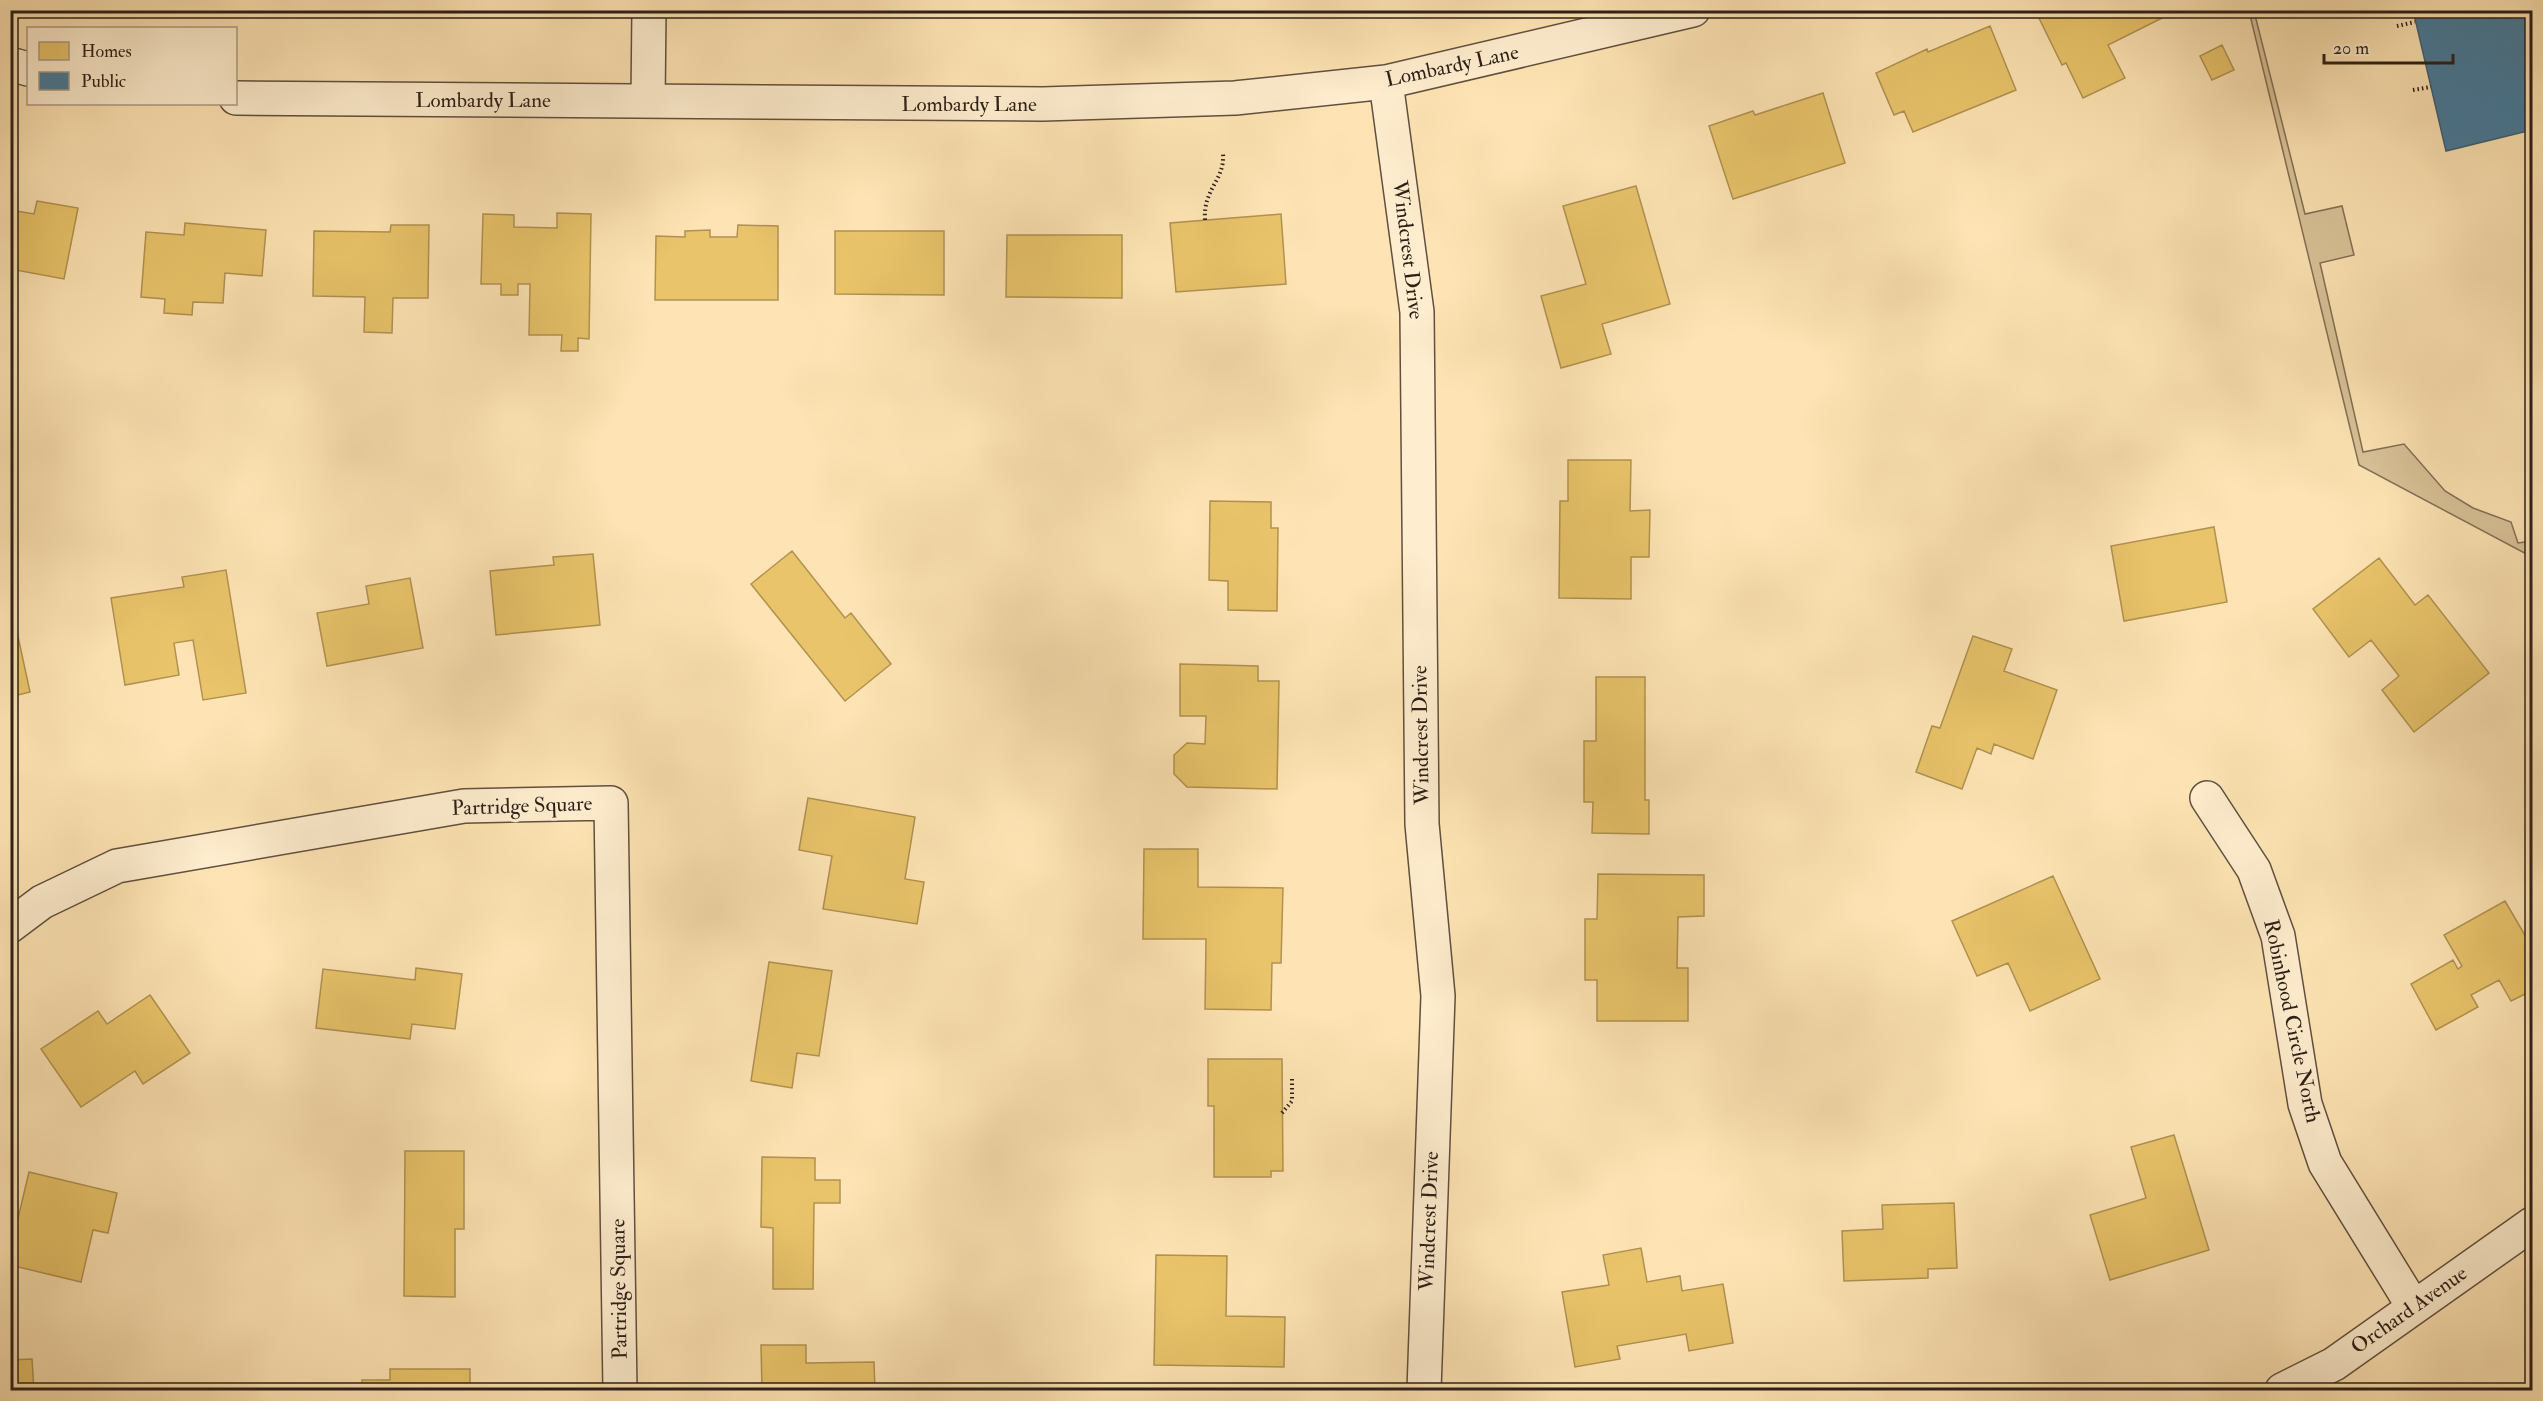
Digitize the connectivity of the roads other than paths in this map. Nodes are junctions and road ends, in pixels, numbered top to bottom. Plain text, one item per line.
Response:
1 (649, 10) edge
2 (1693, 10) edge
3 (10, 64) edge
4 (27, 69) edge
5 (1386, 81) junction
6 (237, 98) edge
7 (648, 101) junction
8 (2207, 798) dead end
9 (10, 926) edge
10 (2532, 1224) edge
11 (2413, 1306) junction
12 (620, 1390) edge
13 (1425, 1390) edge
14 (2282, 1390) edge

1 - 7 street
2 - 5 street, Lombardy Lane
3 - 4 street
5 - 7 street, Lombardy Lane
5 - 13 street, Windcrest Drive
6 - 7 street, Lombardy Lane
8 - 11 street, Robinhood Circle North
9 - 12 street, Partridge Square
10 - 11 street, Orchard Avenue
11 - 14 street, Orchard Avenue

